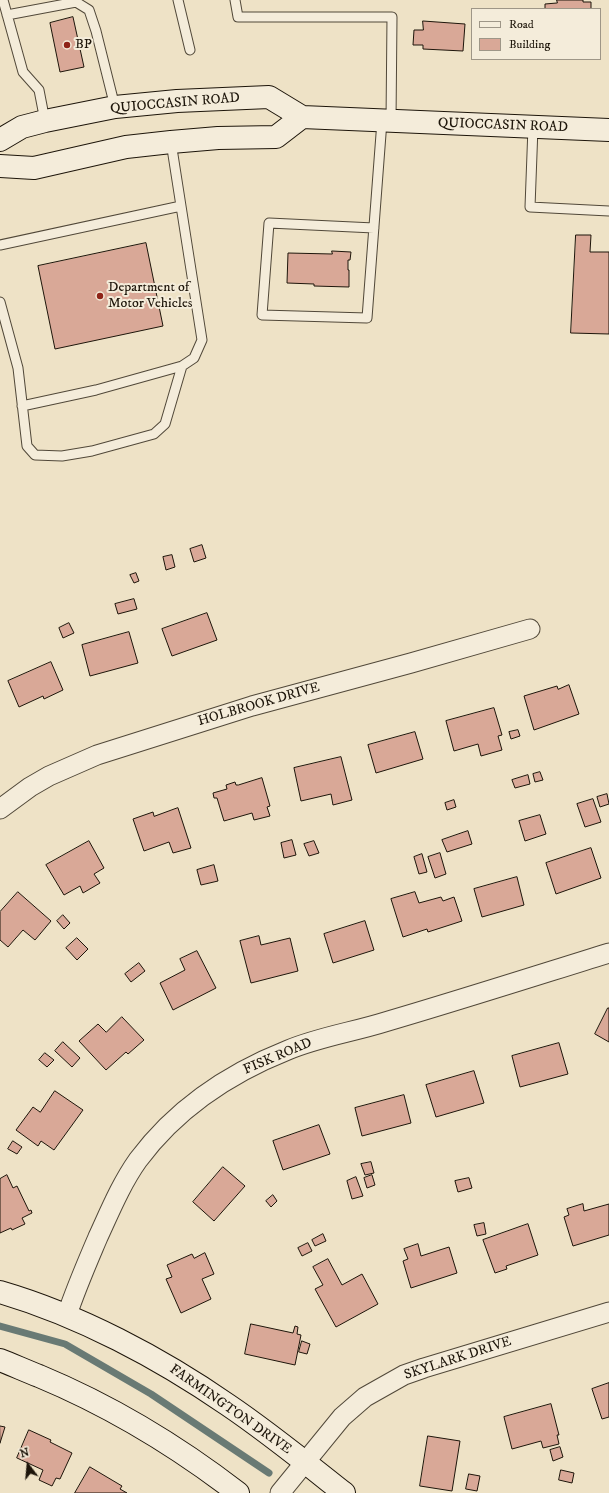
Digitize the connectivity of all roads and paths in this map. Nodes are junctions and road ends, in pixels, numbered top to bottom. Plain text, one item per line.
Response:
1 (3, 0) edge
2 (178, 0) edge
3 (235, 0) edge
4 (7, 15) junction
5 (190, 50) dead end
6 (115, 107) junction
7 (302, 117) junction
8 (45, 121) junction
9 (387, 121) junction
10 (533, 127) junction
11 (609, 130) edge
12 (0, 140) edge
13 (171, 142) junction
14 (0, 166) edge
15 (181, 206) junction
16 (609, 211) edge
17 (374, 228) junction
18 (0, 245) edge
19 (0, 302) edge
20 (182, 366) junction
21 (22, 406) junction
22 (530, 629) dead end
23 (0, 809) edge
24 (609, 953) edge
25 (0, 1292) edge
26 (609, 1312) edge
27 (67, 1315) junction
28 (0, 1360) edge
29 (305, 1463) junction
30 (238, 1493) edge
31 (280, 1493) edge
32 (344, 1493) edge

1 - 4 lane
2 - 5 lane
3 - 9 lane
4 - 6 lane
4 - 8 lane
6 - 7 main road, QUIOCCASIN ROAD
6 - 8 main road, QUIOCCASIN ROAD
7 - 9 main road, QUIOCCASIN ROAD
7 - 13 main road
8 - 12 main road, QUIOCCASIN ROAD
9 - 10 main road, QUIOCCASIN ROAD
9 - 17 lane
10 - 11 main road, QUIOCCASIN ROAD
10 - 16 lane
13 - 14 main road
13 - 15 lane
15 - 18 lane
15 - 20 lane
17 - 17 lane
19 - 21 lane
20 - 21 lane
20 - 21 lane
22 - 23 street, HOLBROOK DRIVE
24 - 27 street, FISK ROAD
25 - 27 main road, FARMINGTON DRIVE
26 - 29 street, SKYLARK DRIVE
27 - 29 main road, FARMINGTON DRIVE
28 - 30 main road
29 - 31 street, SKYLARK DRIVE
29 - 32 main road, FARMINGTON DRIVE

